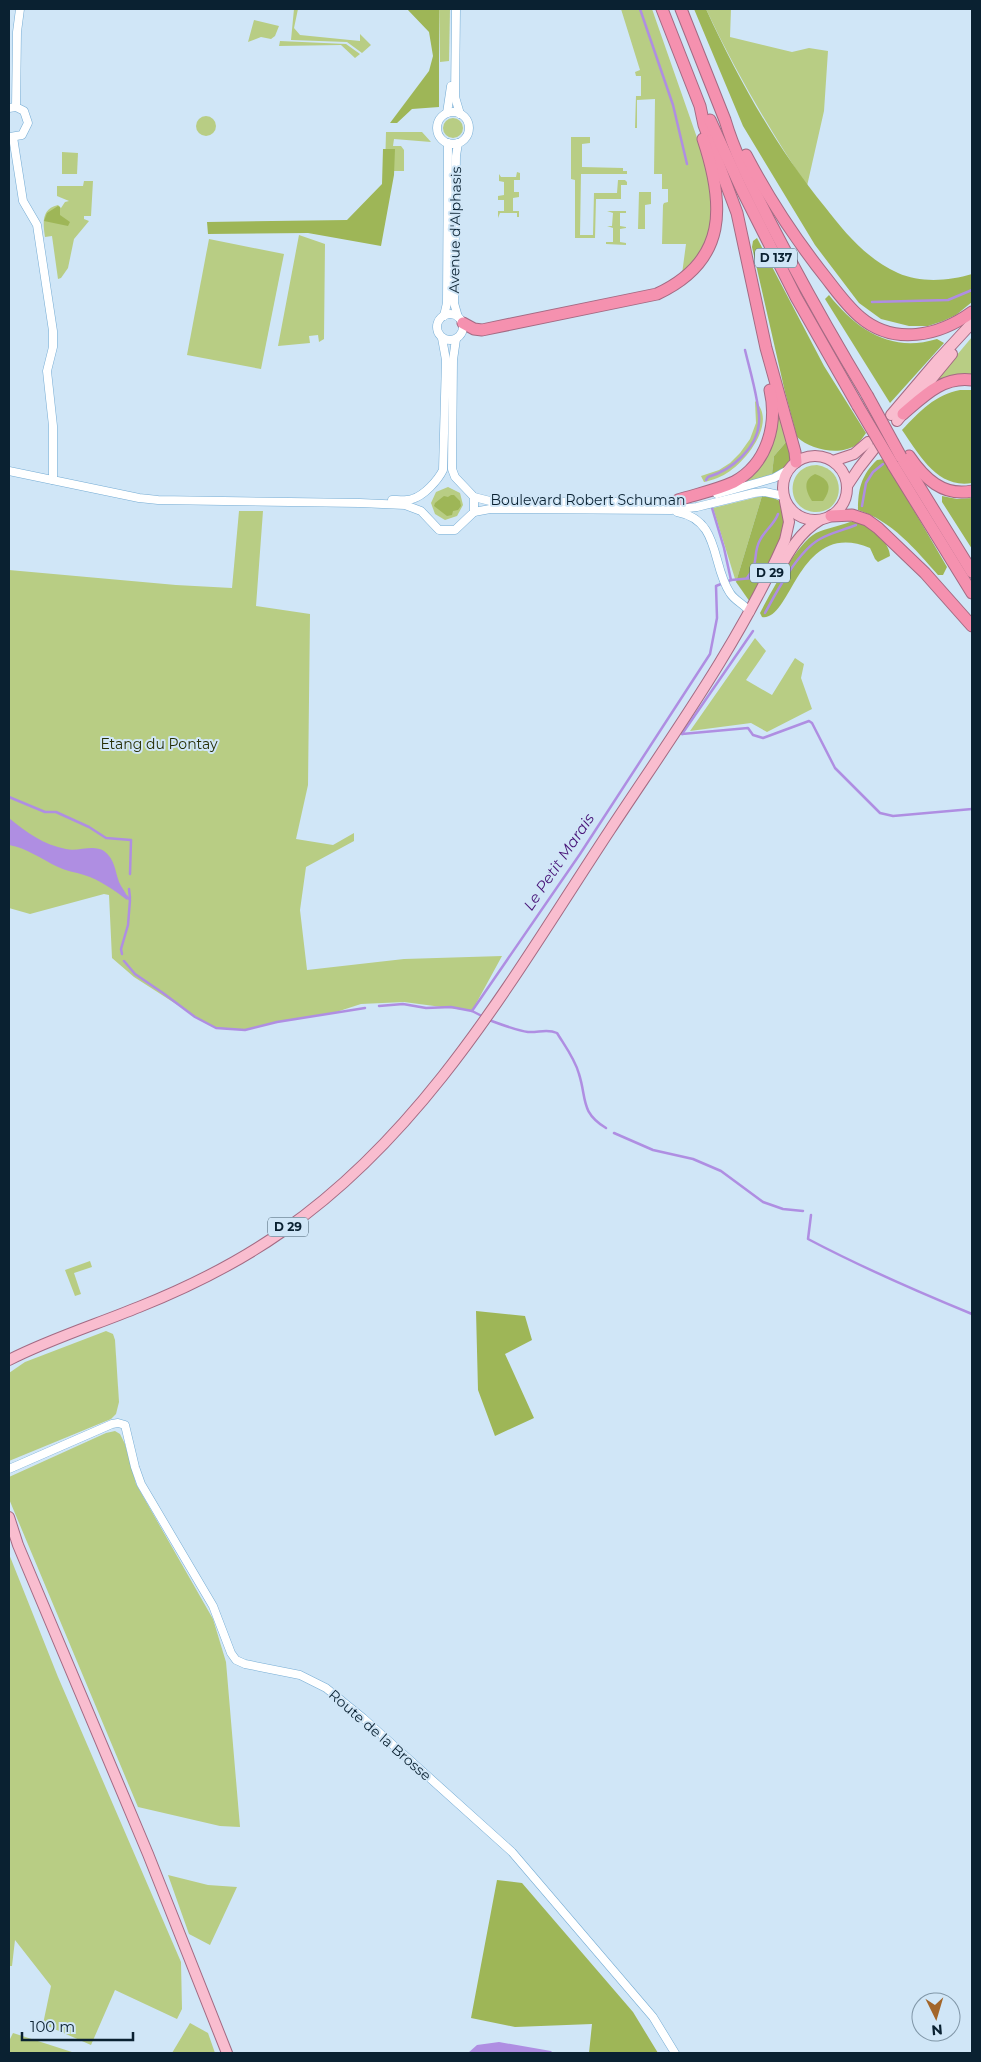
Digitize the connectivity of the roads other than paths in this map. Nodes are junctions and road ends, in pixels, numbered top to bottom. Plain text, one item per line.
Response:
1 (20, 9) edge
2 (451, 9) edge
3 (456, 9) edge
4 (662, 9) edge
5 (681, 9) edge
6 (700, 106) junction
7 (13, 108) edge
8 (447, 113) junction
9 (460, 114) junction
10 (725, 120) junction
11 (11, 137) edge
12 (448, 143) junction
13 (458, 143) junction
14 (757, 305) junction
15 (972, 312) edge
16 (444, 316) junction
17 (460, 320) junction
18 (972, 323) edge
19 (972, 330) edge
20 (442, 338) junction
21 (456, 339) junction
22 (972, 380) edge
23 (897, 417) junction
24 (900, 458) junction
25 (832, 461) junction
26 (792, 466) junction
27 (9, 471) edge
28 (455, 476) junction
29 (440, 477) junction
30 (53, 480) junction
31 (847, 486) junction
32 (972, 491) edge
33 (421, 495) junction
34 (474, 497) junction
35 (784, 499) junction
36 (678, 500) junction
37 (360, 503) junction
38 (671, 510) junction
39 (421, 511) junction
40 (474, 512) junction
41 (826, 518) junction
42 (972, 572) edge
43 (972, 593) edge
44 (750, 612) junction
45 (972, 626) edge
46 (735, 640) junction
47 (34, 1348) junction
48 (9, 1354) edge
49 (9, 1360) edge
50 (9, 1469) edge
51 (9, 1517) edge
52 (9, 1529) edge
53 (18, 1545) junction
54 (227, 2053) edge
55 (675, 2053) edge

1 - 7 street
2 - 8 street
3 - 9 street
4 - 6 highway, D 137
5 - 10 highway, D 137
6 - 14 highway
6 - 17 highway
6 - 24 highway, D 137, bridge
7 - 11 street
8 - 9 street
8 - 12 street
9 - 13 street
10 - 15 highway
10 - 24 highway, D 137, bridge
11 - 30 street
12 - 13 street
12 - 16 street, Avenue d'Alphasis
13 - 17 street, Avenue d'Alphasis
14 - 26 highway
14 - 36 highway
16 - 17 street
16 - 20 street
17 - 21 street
18 - 23 main road
19 - 23 main road
20 - 21 street
20 - 29 street
21 - 28 street
22 - 23 highway
24 - 32 highway
24 - 42 highway, D 137
24 - 43 highway, D 137
25 - 26 main road
25 - 31 main road
25 - 31 main road
26 - 35 main road
26 - 36 street, Boulevard Robert Schuman
27 - 30 street
28 - 29 street
28 - 34 street
29 - 33 street
30 - 37 street
31 - 41 main road
33 - 37 street
33 - 39 street
34 - 36 street, Boulevard Robert Schuman
34 - 40 street
35 - 38 street, Boulevard Robert Schuman
35 - 41 main road
35 - 44 main road, D 29
37 - 39 street
38 - 40 street, Boulevard Robert Schuman
38 - 44 street
39 - 40 street
41 - 45 highway
41 - 46 main road, D 29
44 - 46 main road, D 29
46 - 47 main road, D 29
47 - 48 main road, D 29
47 - 49 main road, D 29
50 - 55 street, Route de la Brosse
51 - 53 main road
52 - 53 main road
53 - 54 main road

